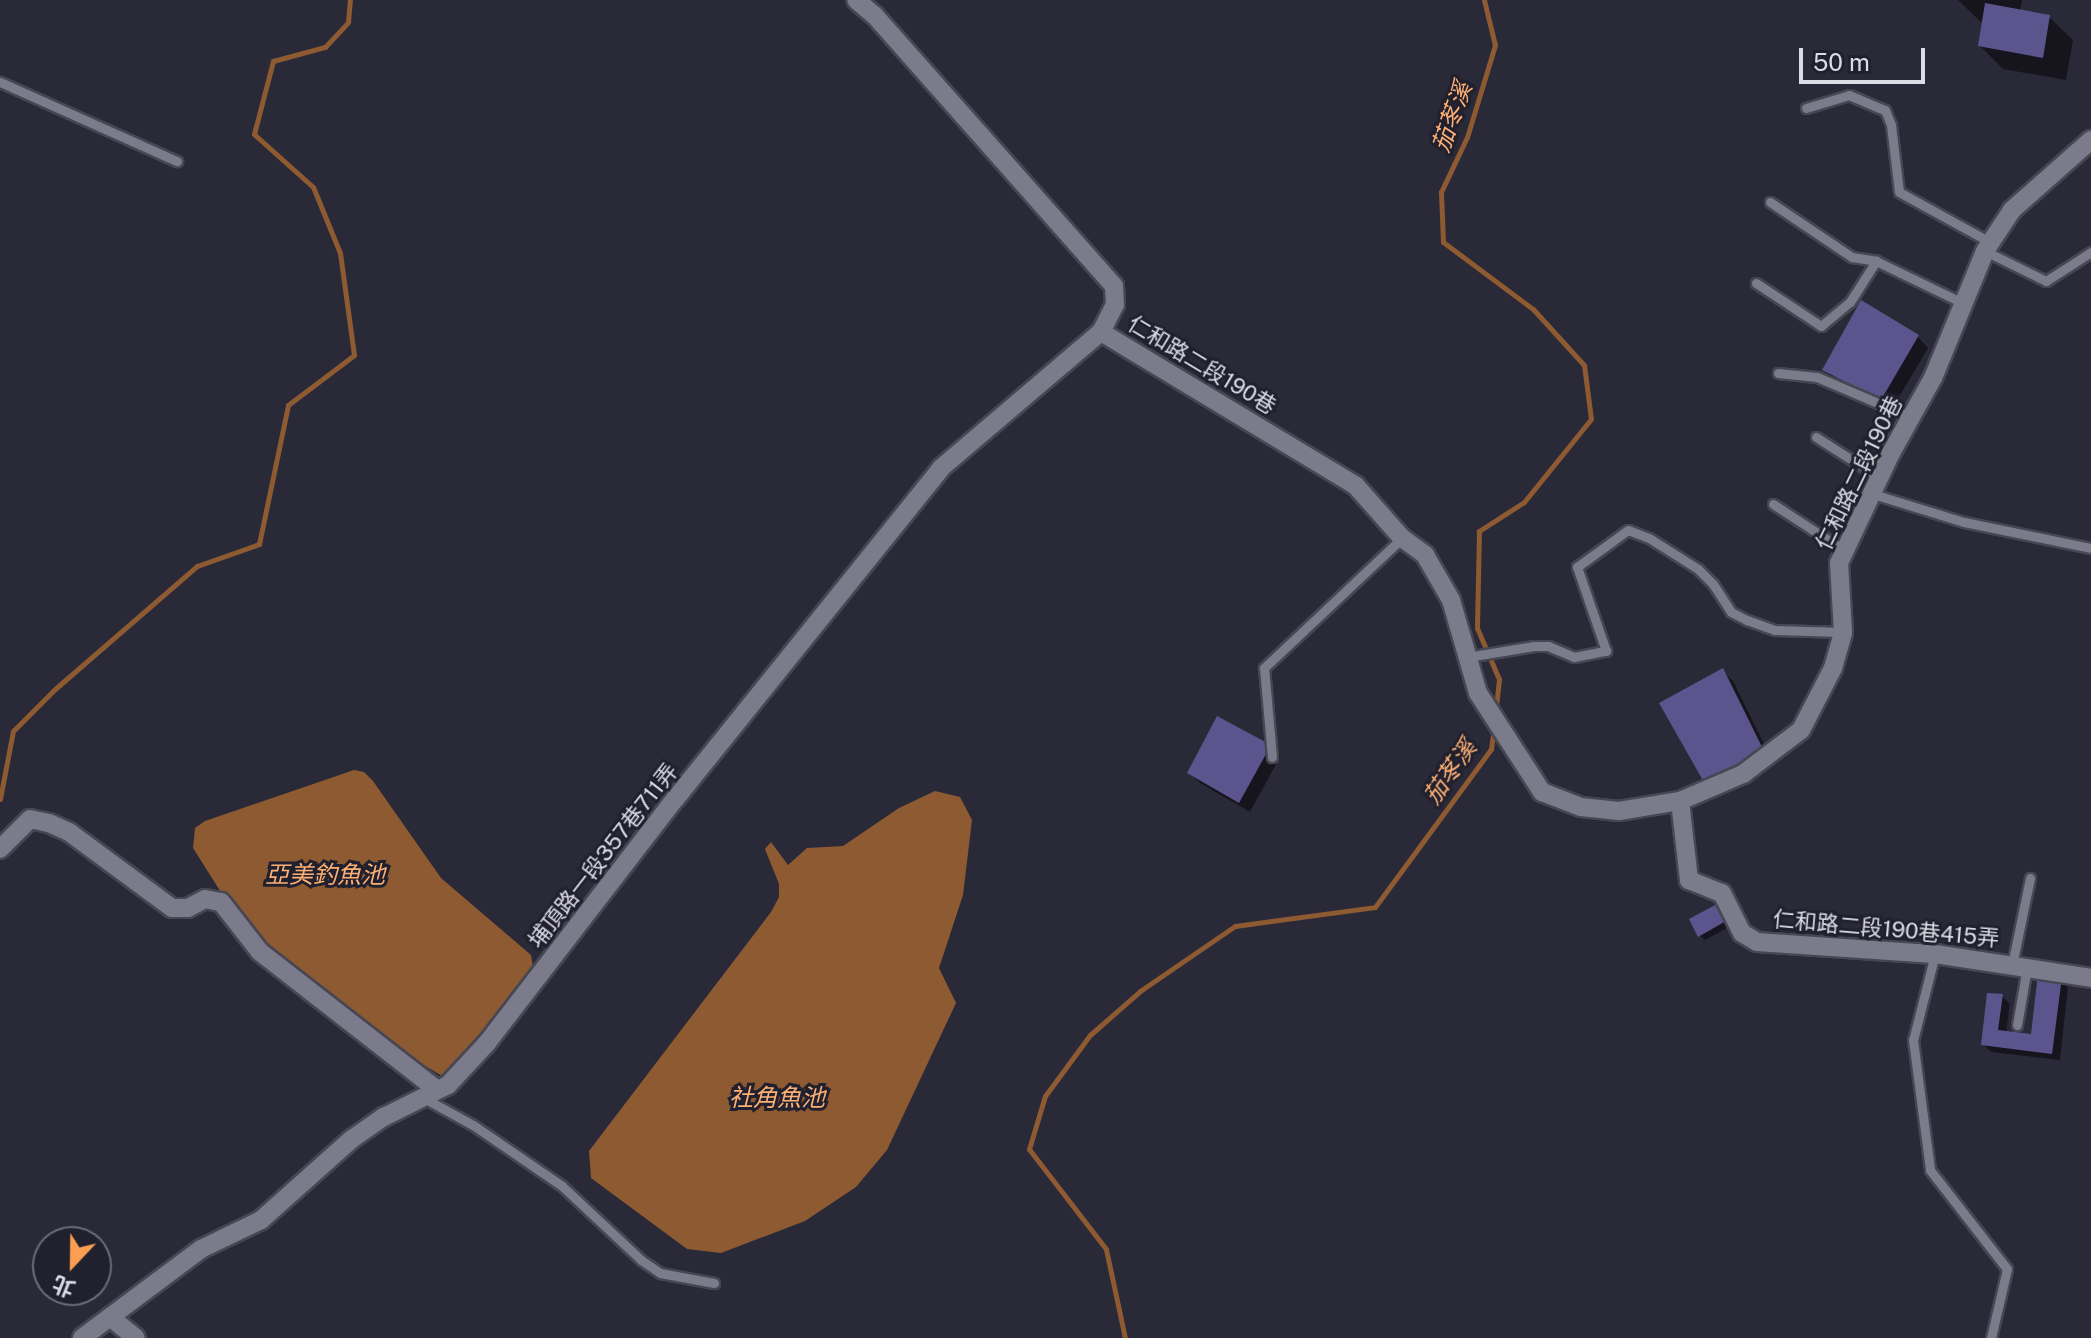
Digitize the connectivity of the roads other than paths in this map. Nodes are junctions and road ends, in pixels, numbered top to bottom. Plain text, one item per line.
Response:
1 (856, 0) edge
2 (0, 82) edge
3 (1806, 108) dead end
4 (2091, 140) edge
5 (177, 161) dead end
6 (1770, 202) dead end
7 (1988, 246) junction
8 (2091, 252) edge
9 (1876, 261) junction
10 (1756, 283) dead end
11 (1963, 303) junction
12 (1101, 332) junction
13 (1778, 373) dead end
14 (1911, 417) junction
15 (1816, 437) dead end
16 (1876, 486) junction
17 (1773, 504) dead end
18 (1402, 538) junction
19 (2091, 548) edge
20 (1845, 551) junction
21 (1843, 632) junction
22 (1467, 657) junction
23 (1272, 757) dead end
24 (1680, 801) junction
25 (0, 849) edge
26 (2030, 878) dead end
27 (1935, 954) junction
28 (2020, 966) junction
29 (2091, 978) edge
30 (2017, 1025) dead end
31 (430, 1094) junction
32 (714, 1283) dead end
33 (110, 1317) junction
34 (82, 1338) edge
35 (136, 1338) edge
36 (1991, 1338) edge

1 - 12 street, 仁和路二段190巷
2 - 5 lane
3 - 7 lane
4 - 7 street, 仁和路二段190巷
6 - 9 lane
7 - 8 lane
7 - 11 street, 仁和路二段190巷
9 - 10 lane
9 - 11 lane
11 - 14 street, 仁和路二段190巷
12 - 18 street, 仁和路二段190巷
12 - 31 street, 埔頂路一段357巷711弄
13 - 14 lane
14 - 16 street, 仁和路二段190巷
15 - 16 lane
16 - 19 lane
16 - 20 street, 仁和路二段190巷
17 - 20 lane
18 - 22 street, 仁和路二段190巷
18 - 23 lane
20 - 21 street, 仁和路二段190巷
21 - 22 lane
21 - 24 street, 仁和路二段190巷
22 - 24 street, 仁和路二段190巷
24 - 27 street, 仁和路二段190巷415弄
25 - 31 street
26 - 28 lane
27 - 28 street, 仁和路二段190巷415弄
27 - 36 lane
28 - 29 street, 仁和路二段190巷415弄
28 - 30 lane
31 - 32 lane
31 - 33 street, 埔頂路一段357巷711弄
33 - 34 street, 埔頂路一段357巷711弄
33 - 35 street

